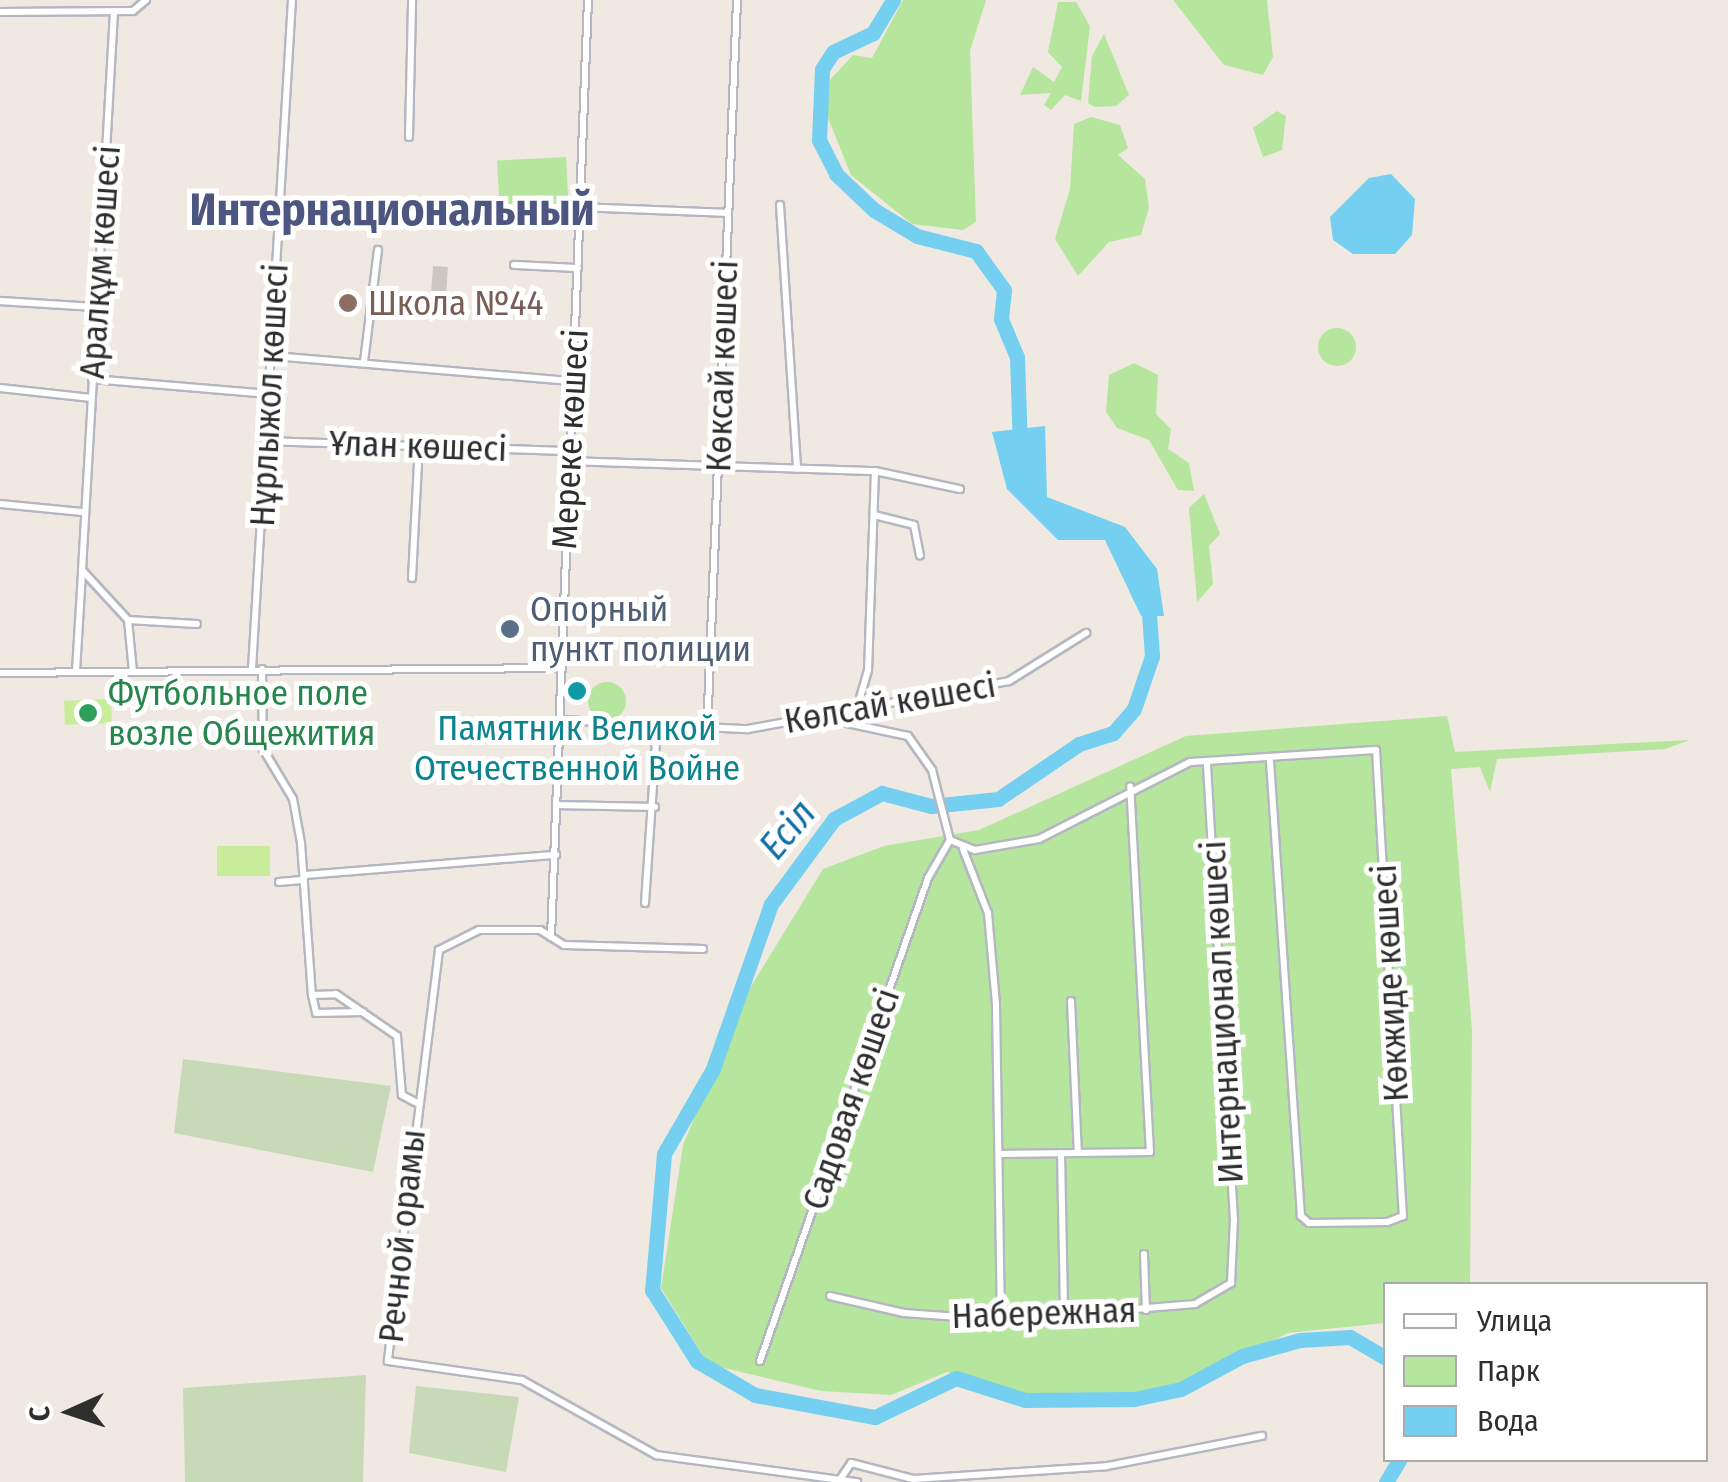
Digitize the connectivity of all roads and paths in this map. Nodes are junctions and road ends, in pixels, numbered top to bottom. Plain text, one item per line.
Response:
1 (146, 0) edge
2 (292, 0) edge
3 (412, 0) edge
4 (588, 0) edge
5 (737, 0) edge
6 (0, 12) edge
7 (114, 12) junction
8 (408, 136) dead end
9 (780, 205) dead end
10 (580, 207) junction
11 (727, 213) junction
12 (378, 250) dead end
13 (514, 265) dead end
14 (578, 268) junction
15 (0, 301) edge
16 (96, 307) junction
17 (273, 356) junction
18 (364, 362) junction
19 (92, 379) junction
20 (573, 381) junction
21 (0, 388) edge
22 (269, 394) junction
23 (90, 398) junction
24 (266, 441) junction
25 (419, 445) junction
26 (570, 450) junction
27 (570, 461) junction
28 (719, 467) junction
29 (797, 468) junction
30 (876, 471) junction
31 (960, 488) dead end
32 (0, 504) edge
33 (82, 512) junction
34 (874, 515) junction
35 (920, 554) dead end
36 (82, 570) junction
37 (412, 578) dead end
38 (128, 620) junction
39 (197, 624) dead end
40 (1086, 633) dead end
41 (560, 668) junction
42 (252, 669) junction
43 (262, 669) junction
44 (76, 671) junction
45 (0, 672) edge
46 (133, 672) junction
47 (859, 703) junction
48 (814, 716) junction
49 (561, 720) junction
50 (657, 726) junction
51 (707, 732) junction
52 (1270, 761) junction
53 (1207, 765) junction
54 (1130, 787) junction
55 (558, 805) junction
56 (655, 806) junction
57 (950, 840) junction
58 (963, 849) junction
59 (556, 855) junction
60 (305, 878) junction
61 (279, 882) dead end
62 (645, 903) dead end
63 (551, 936) junction
64 (703, 950) dead end
65 (312, 996) junction
66 (1071, 1001) dead end
67 (365, 1012) junction
68 (417, 1103) junction
69 (1061, 1153) junction
70 (1000, 1154) junction
71 (1078, 1154) junction
72 (1144, 1254) dead end
73 (1234, 1260) joint
74 (830, 1296) dead end
75 (1146, 1310) junction
76 (1064, 1314) junction
77 (1001, 1320) junction
78 (760, 1361) dead end
79 (1262, 1436) dead end
80 (841, 1478) junction
81 (856, 1482) edge

1 - 7 street
2 - 17 street, Нұрлыжол көшесі
3 - 8 street
4 - 10 street, Мереке көшесі
5 - 11 street, Көксай көшесі
6 - 7 street
7 - 16 street, Аралқұм көшесі
9 - 29 street
10 - 11 street
10 - 14 street, Мереке көшесі
11 - 28 street, Көксай көшесі
12 - 18 street
13 - 14 street
14 - 20 street, Мереке көшесі
15 - 16 street
16 - 19 street, Аралқұм көшесі
17 - 18 street
17 - 22 street, Нұрлыжол көшесі
18 - 20 street
19 - 22 street
19 - 23 street, Аралқұм көшесі
20 - 26 street, Мереке көшесі
21 - 23 street
22 - 24 street, Нұрлыжол көшесі
23 - 33 street, Аралқұм көшесі
24 - 25 street, Ұлан көшесі
24 - 42 street, Нұрлыжол көшесі
25 - 26 street, Ұлан көшесі
25 - 37 street
26 - 27 street, Мереке көшесі
27 - 28 street
27 - 41 street, Мереке көшесі
28 - 29 street
28 - 51 street, Көксай көшесі
29 - 30 street
30 - 31 street
30 - 34 street
32 - 33 street
33 - 36 street, Аралқұм көшесі
34 - 35 street
34 - 47 street
36 - 38 street
36 - 44 street, Аралқұм көшесі
38 - 39 street
38 - 46 street
40 - 47 street, Көлсай көшесі
41 - 43 street
41 - 49 street, Мереке көшесі
42 - 43 street
42 - 46 street
43 - 60 street
44 - 45 street
44 - 46 street
47 - 48 street, Көлсай көшесі
48 - 51 street, Көлсай көшесі
48 - 57 street
49 - 50 street, Көлсай көшесі
49 - 55 street, Мереке көшесі
50 - 51 street, Көлсай көшесі
50 - 56 street
52 - 52 street, Көкжиде көшесі
52 - 53 street
53 - 54 street
53 - 73 street, Интернационал көшесі
54 - 58 street
54 - 71 street
55 - 56 street
55 - 59 street, Мереке көшесі
56 - 62 street
57 - 58 street
57 - 78 street, Садовая көшесі
58 - 70 street
59 - 60 street
59 - 63 street, Мереке көшесі
60 - 61 street
60 - 65 street
63 - 64 street, Речной орамы
63 - 68 street, Речной орамы
65 - 67 street
65 - 67 street
66 - 71 street
67 - 68 street
68 - 80 street, Речной орамы
69 - 70 street
69 - 71 street
69 - 76 street
70 - 77 street
72 - 75 street
73 - 75 street, Набережная
74 - 77 street, Набережная
75 - 76 street, Набережная
76 - 77 street, Набережная
79 - 80 street
80 - 81 street, Речной орамы

